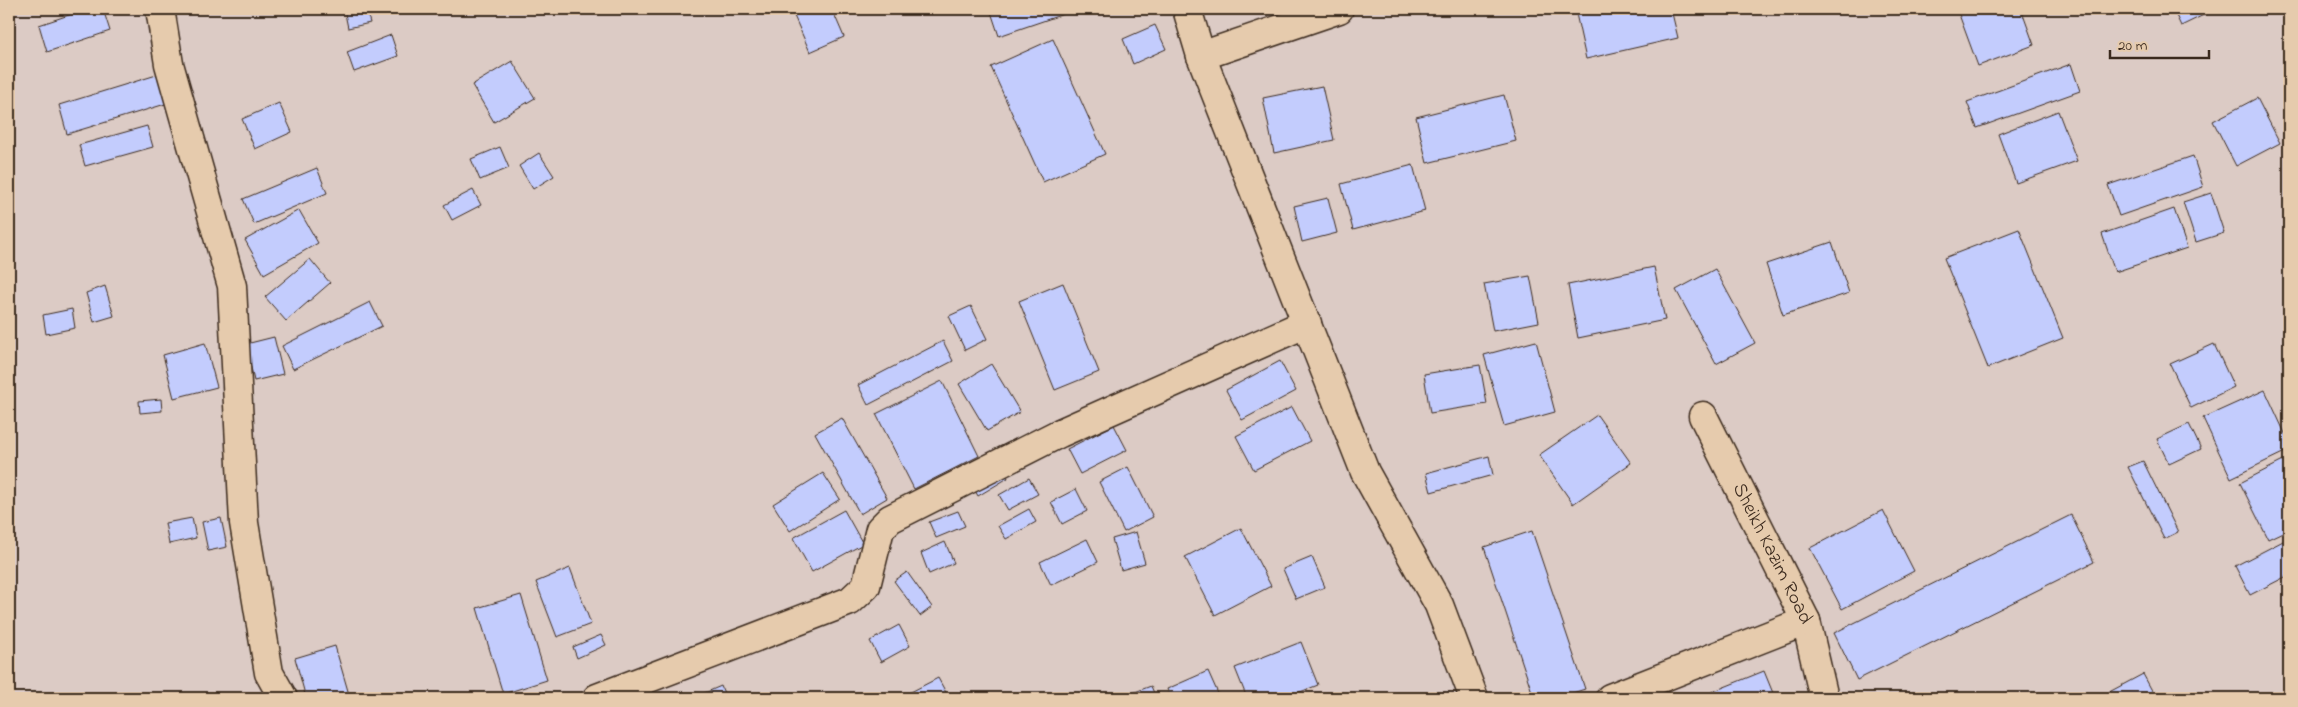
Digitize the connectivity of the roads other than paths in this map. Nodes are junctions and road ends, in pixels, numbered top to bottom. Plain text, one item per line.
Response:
1 (160, 9) edge
2 (1187, 9) edge
3 (1339, 9) edge
4 (1201, 56) junction
5 (1306, 322) junction
6 (1703, 416) dead end
7 (1806, 621) junction
8 (282, 698) edge
9 (597, 698) edge
10 (1474, 698) edge
11 (1610, 698) edge
12 (1824, 698) edge

1 - 8 street
2 - 4 street
3 - 4 street
4 - 5 street
5 - 9 street
5 - 10 street
6 - 7 street, Sheikh Kazim Road
7 - 11 street
7 - 12 street, Sheikh Kazim Road

